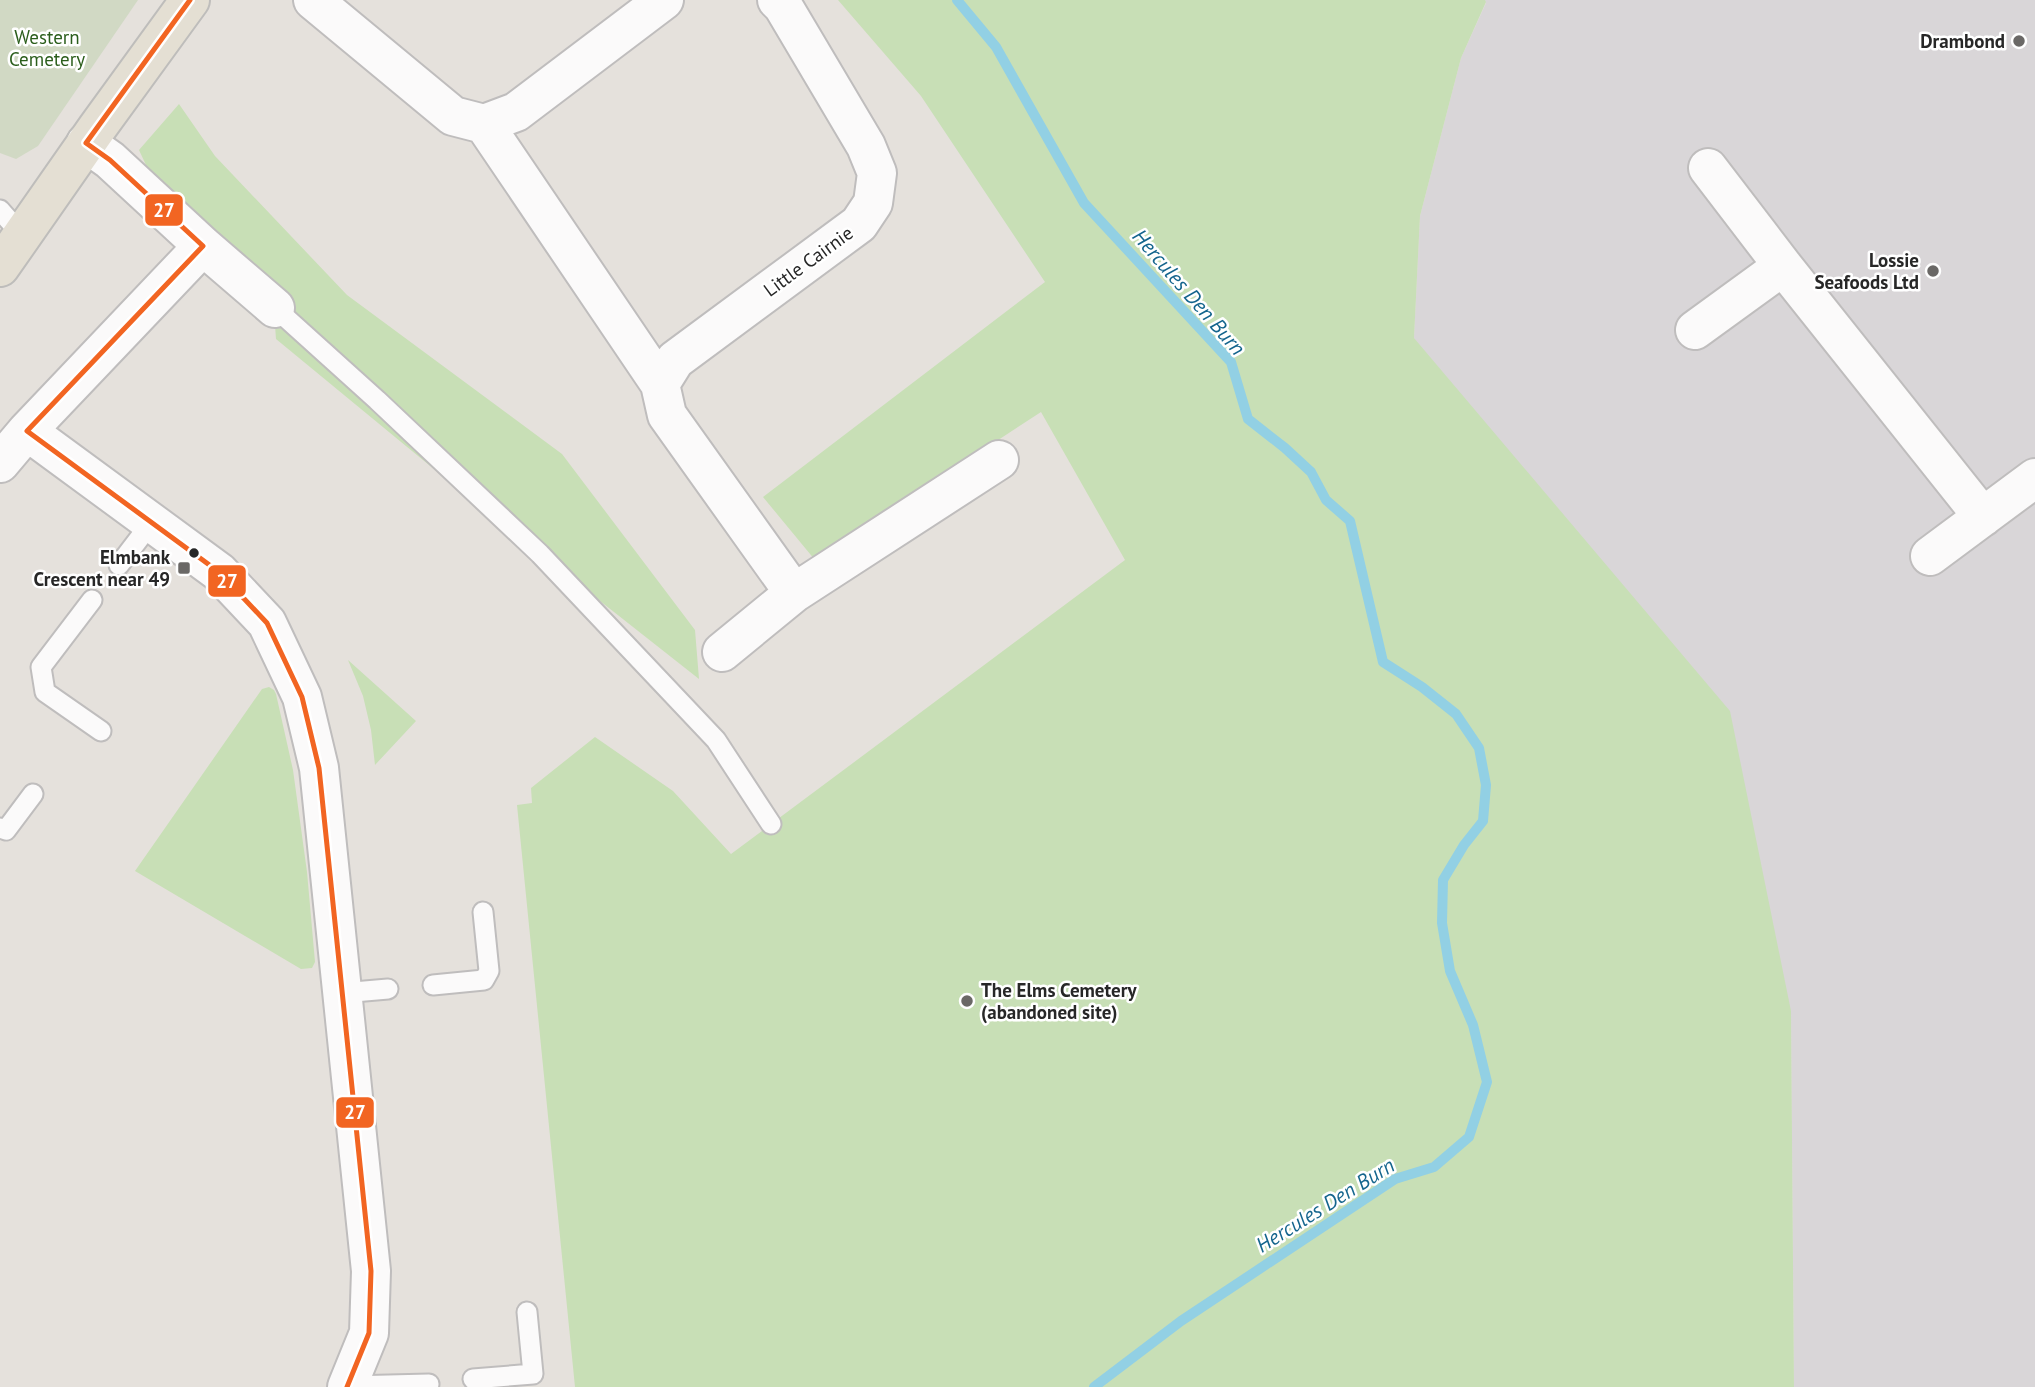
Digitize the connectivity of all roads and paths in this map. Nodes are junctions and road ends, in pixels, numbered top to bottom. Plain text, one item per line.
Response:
1 (190, 0) edge
2 (313, 0) edge
3 (664, 0) edge
4 (777, 0) edge
5 (484, 124) junction
6 (86, 143) junction
7 (1708, 169) dead end
8 (11, 223) edge
9 (203, 246) junction
10 (1783, 266) junction
11 (0, 267) edge
12 (275, 308) joint
13 (1695, 330) dead end
14 (660, 384) junction
15 (27, 431) junction
16 (999, 460) dead end
17 (0, 463) edge
18 (2035, 478) edge
19 (1983, 516) junction
20 (152, 523) junction
21 (1930, 556) dead end
22 (119, 565) dead end
23 (794, 593) junction
24 (92, 600) dead end
25 (722, 652) dead end
26 (102, 731) dead end
27 (33, 794) dead end
28 (771, 824) dead end
29 (0, 828) edge
30 (483, 912) dead end
31 (433, 985) dead end
32 (388, 989) dead end
33 (342, 993) junction
34 (527, 1312) dead end
35 (473, 1379) dead end
36 (429, 1384) dead end
37 (348, 1387) edge

1 - 6 main road
2 - 5 street
3 - 5 street
4 - 14 street, Little Cairnie
5 - 14 street
6 - 8 main road
6 - 9 street
7 - 10 street
8 - 11 main road
9 - 12 street
9 - 15 street
10 - 13 street
10 - 19 street
12 - 28 lane
14 - 23 street
15 - 17 street
15 - 20 street
16 - 23 street
18 - 19 street
19 - 21 street
20 - 22 lane
20 - 33 street
23 - 25 street
24 - 26 lane
27 - 29 lane
30 - 31 lane
32 - 33 lane
33 - 37 street
34 - 35 lane
36 - 37 lane

